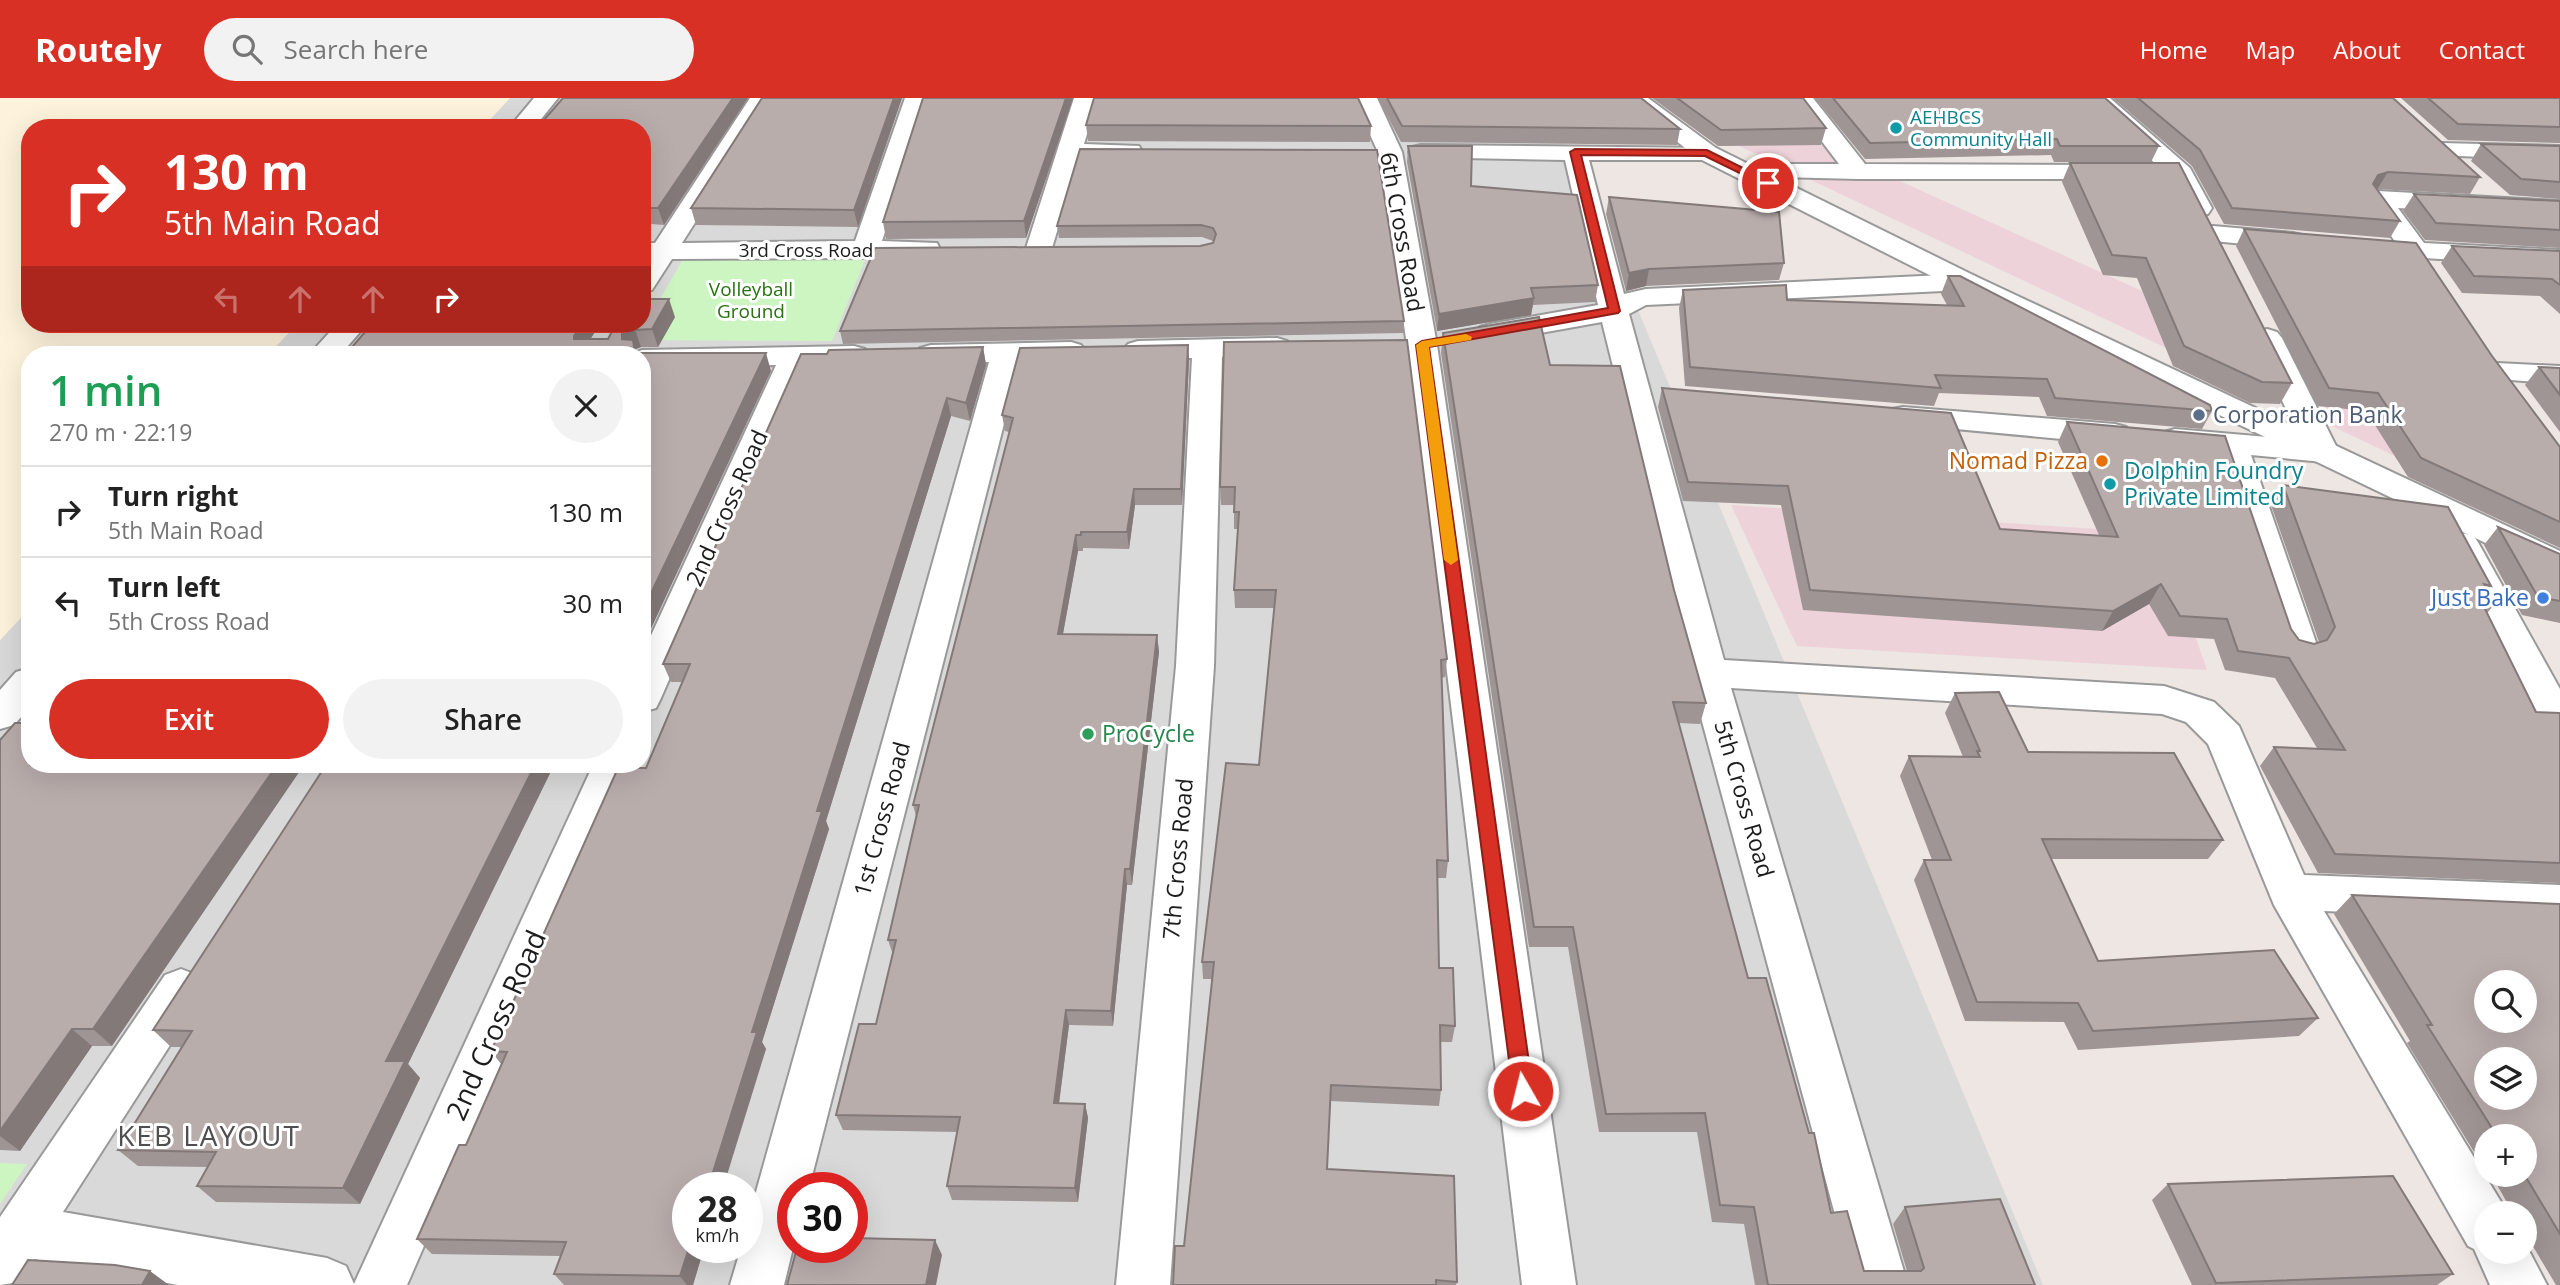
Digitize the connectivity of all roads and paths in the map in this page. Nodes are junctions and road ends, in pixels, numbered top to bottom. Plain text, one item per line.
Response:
1 (546, 98) edge
2 (762, 98) edge
3 (917, 98) edge
4 (1086, 98) edge
5 (1365, 98) edge
6 (1633, 98) edge
7 (1801, 98) edge
8 (2096, 98) edge
9 (528, 119) edge
10 (2422, 133) edge
11 (2441, 150) junction
12 (1069, 151) junction
13 (1153, 151) edge
14 (1363, 152) edge
15 (1390, 152) junction
16 (1575, 152) junction
17 (1707, 153) junction
18 (2560, 153) edge
19 (1743, 171) junction
20 (1858, 172) junction
21 (2181, 173) junction
22 (2501, 205) junction
23 (2560, 209) edge
24 (2321, 243) edge
25 (2375, 247) edge
26 (1066, 248) edge
27 (959, 249) edge
28 (866, 250) junction
29 (653, 251) edge
30 (2416, 251) junction
31 (2560, 258) edge
32 (1965, 282) junction
33 (2438, 284) edge
34 (1621, 306) junction
35 (2256, 317) edge
36 (345, 333) edge
37 (1432, 342) junction
38 (332, 346) edge
39 (1301, 347) edge
40 (1207, 348) junction
41 (1007, 352) junction
42 (795, 356) junction
43 (651, 359) edge
44 (2560, 375) edge
45 (2519, 402) edge
46 (1872, 413) edge
47 (2231, 444) junction
48 (2323, 452) junction
49 (2445, 511) junction
50 (2560, 565) edge
51 (2299, 648) edge
52 (1708, 673) junction
53 (651, 678) edge
54 (21, 692) edge
55 (0, 715) edge
56 (2560, 724) edge
57 (609, 773) edge
58 (2289, 892) junction
59 (2560, 903) edge
60 (206, 951) edge
61 (2474, 1206) edge
62 (11, 1247) edge
63 (2508, 1264) edge
64 (327, 1285) edge
65 (380, 1285) edge
66 (757, 1285) edge
67 (1143, 1285) edge
68 (1549, 1285) edge
69 (1881, 1285) edge
70 (2520, 1285) edge

1 - 9 street
2 - 29 street
3 - 28 street
4 - 12 street
5 - 15 street, 6th Cross Road
6 - 17 street
7 - 20 street
8 - 21 street
10 - 11 street
11 - 18 street
11 - 22 street
12 - 13 street
12 - 26 street
14 - 15 street
15 - 16 street
15 - 37 street, 6th Cross Road
16 - 17 street
16 - 34 street, 5th Cross Road
17 - 19 street
19 - 20 street
19 - 32 street
20 - 21 street
21 - 24 street
22 - 23 street
22 - 30 street
25 - 30 street
27 - 28 street, 3rd Cross Road
28 - 29 street, 3rd Cross Road
30 - 31 street
30 - 33 street
32 - 34 street
32 - 48 street
34 - 37 street
34 - 52 street, 5th Cross Road
35 - 48 street
36 - 38 street
37 - 68 street, 6th Cross Road
39 - 40 street
40 - 41 street
40 - 67 street, 7th Cross Road
41 - 42 street
41 - 66 street, 1st Cross Road
42 - 43 street
42 - 53 street, 2nd Cross Road
44 - 45 street
46 - 47 street
47 - 48 street
47 - 51 street
48 - 49 street
49 - 50 street
49 - 56 street
52 - 58 street
52 - 69 street, 5th Cross Road
54 - 55 street
57 - 65 street, 2nd Cross Road
58 - 59 street
58 - 61 street
60 - 62 street
62 - 64 street
63 - 70 street

